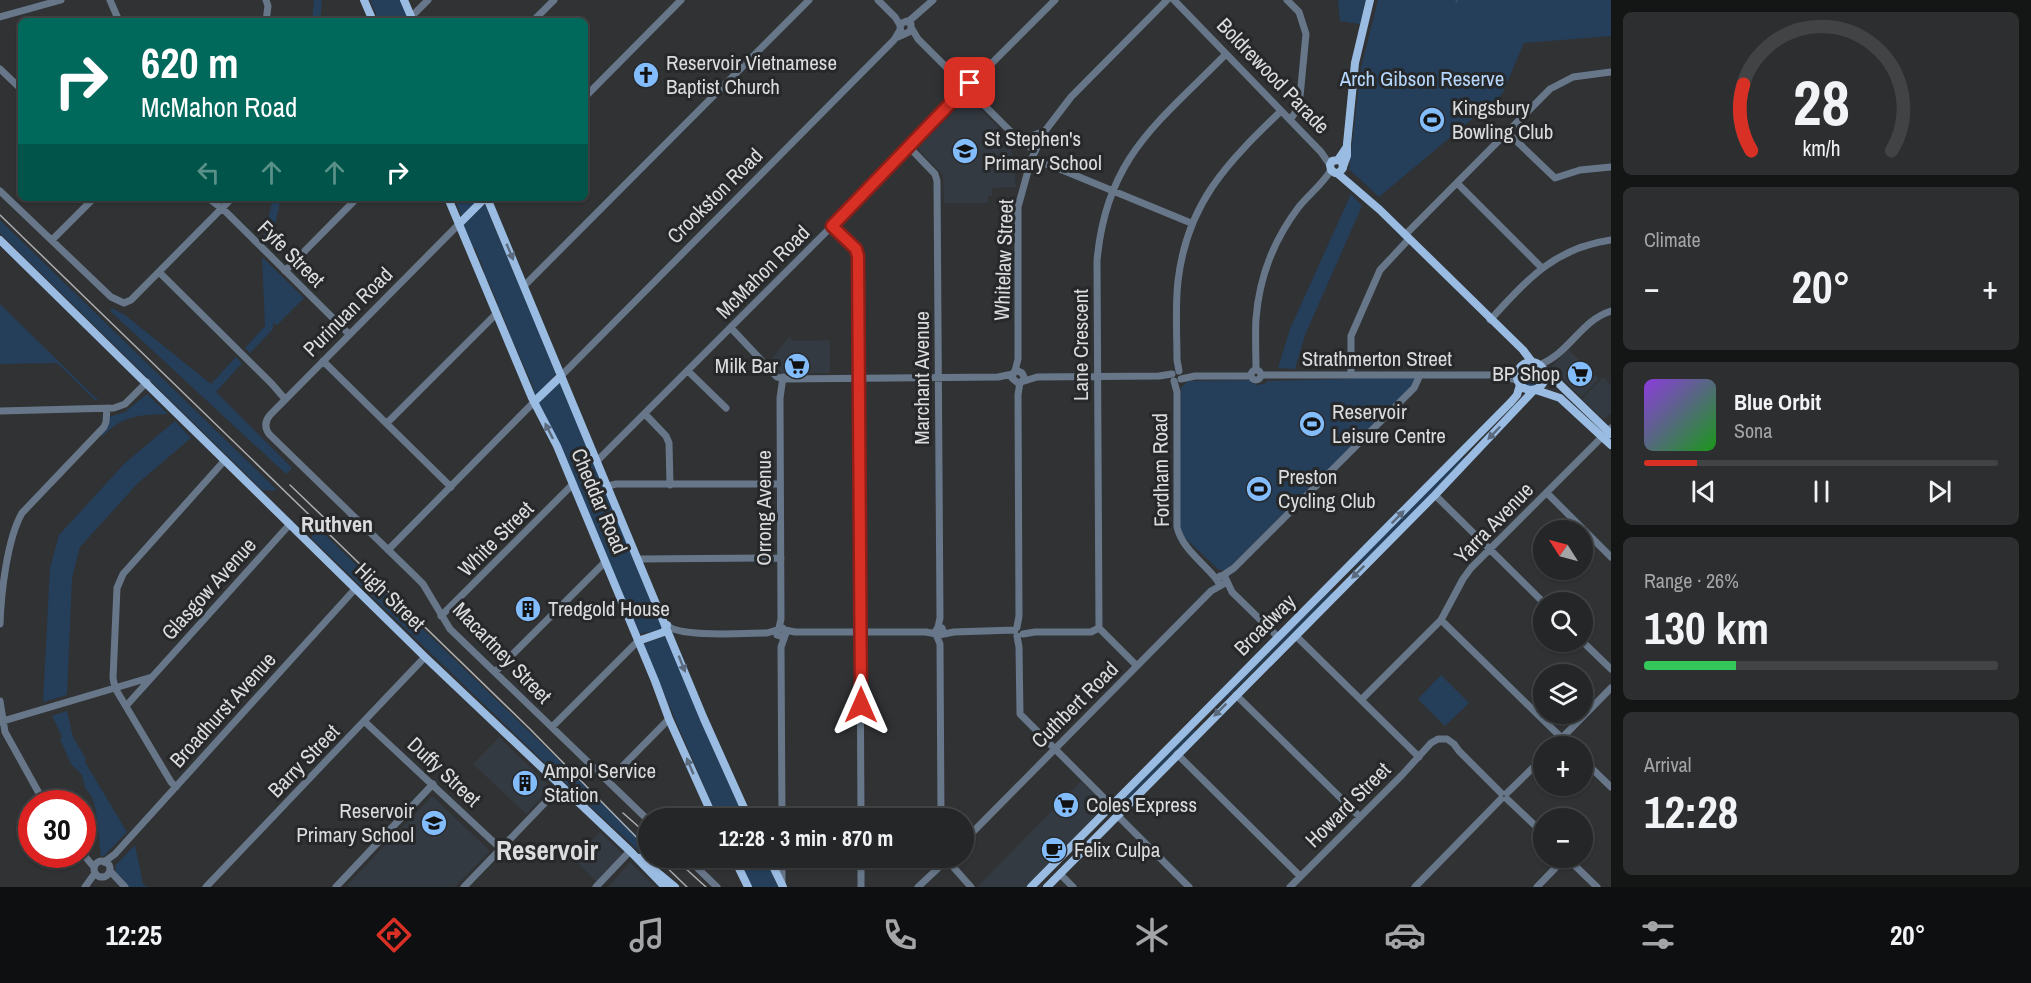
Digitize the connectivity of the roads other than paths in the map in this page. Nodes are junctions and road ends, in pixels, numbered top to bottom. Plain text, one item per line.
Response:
1 (61, 0) edge
2 (266, 0) edge
3 (364, 0) edge
4 (404, 0) edge
5 (428, 0) edge
6 (554, 0) edge
7 (681, 0) edge
8 (807, 0) edge
9 (878, 0) edge
10 (933, 0) edge
11 (1055, 0) edge
12 (1167, 0) edge
13 (1174, 0) edge
14 (1287, 0) edge
15 (1370, 0) edge
16 (109, 1) edge
17 (0, 16) edge
18 (118, 18) edge
19 (266, 18) edge
20 (372, 18) edge
21 (409, 18) edge
22 (412, 18) edge
23 (536, 18) edge
24 (906, 28) junction
25 (1226, 54) junction
26 (0, 69) edge
27 (1611, 72) edge
28 (18, 86) edge
29 (967, 88) junction
30 (588, 94) edge
31 (1281, 111) junction
32 (1290, 120) junction
33 (1045, 131) junction
34 (1507, 132) junction
35 (1017, 136) junction
36 (909, 148) junction
37 (1034, 154) junction
38 (1336, 167) junction
39 (1611, 167) edge
40 (1457, 183) junction
41 (0, 191) edge
42 (1112, 191) junction
43 (91, 201) edge
44 (212, 201) edge
45 (229, 201) edge
46 (354, 201) edge
47 (449, 201) edge
48 (483, 201) edge
49 (487, 201) edge
50 (221, 209) junction
51 (1191, 223) junction
52 (459, 224) junction
53 (832, 226) junction
54 (1407, 237) junction
55 (0, 240) edge
56 (52, 240) junction
57 (1611, 240) edge
58 (1541, 267) junction
59 (285, 271) junction
60 (159, 272) junction
61 (524, 286) junction
62 (1611, 313) edge
63 (496, 314) junction
64 (1489, 318) junction
65 (730, 328) junction
66 (349, 334) junction
67 (323, 361) junction
68 (1520, 368) junction
69 (1540, 368) junction
70 (688, 371) junction
71 (1256, 373) junction
72 (561, 375) junction
73 (1351, 375) junction
74 (1410, 375) junction
75 (1420, 375) junction
76 (1494, 375) junction
77 (1097, 376) junction
78 (1177, 376) junction
79 (783, 377) junction
80 (939, 377) junction
81 (1018, 377) junction
82 (859, 378) junction
83 (147, 382) junction
84 (1518, 383) junction
85 (1535, 390) junction
86 (1407, 393) junction
87 (286, 398) junction
88 (534, 402) junction
89 (1572, 402) junction
90 (104, 408) junction
91 (726, 408) dead end
92 (0, 411) edge
93 (645, 414) junction
94 (387, 423) junction
95 (266, 426) joint
96 (1608, 432) edge
97 (1611, 445) edge
98 (1462, 452) junction
99 (1474, 454) junction
100 (225, 460) junction
101 (597, 461) junction
102 (573, 484) junction
103 (780, 484) junction
104 (670, 485) junction
105 (608, 486) junction
106 (451, 487) junction
107 (1547, 493) junction
108 (1435, 495) junction
109 (290, 524) junction
110 (388, 550) junction
111 (1491, 550) junction
112 (1611, 557) edge
113 (781, 558) junction
114 (639, 559) junction
115 (605, 562) junction
116 (1221, 581) junction
117 (1330, 586) junction
118 (355, 589) junction
119 (1340, 590) junction
120 (1533, 592) edge
121 (1, 593) edge
122 (441, 616) junction
123 (1441, 620) junction
124 (0, 624) edge
125 (666, 625) junction
126 (1099, 627) junction
127 (1019, 631) junction
128 (860, 632) junction
129 (940, 632) junction
130 (692, 633) junction
131 (781, 633) junction
132 (1296, 636) junction
133 (1278, 637) junction
134 (638, 641) junction
135 (673, 643) junction
136 (1593, 652) edge
137 (425, 657) junction
138 (1137, 666) junction
139 (1611, 669) edge
140 (495, 672) junction
141 (152, 677) junction
142 (115, 687) junction
143 (1611, 688) edge
144 (1236, 695) junction
145 (1361, 700) junction
146 (0, 701) edge
147 (126, 706) junction
148 (669, 719) junction
149 (364, 721) junction
150 (1, 722) edge
151 (1191, 726) junction
152 (552, 727) junction
153 (1200, 730) junction
154 (1560, 736) edge
155 (1564, 736) edge
156 (1054, 749) junction
157 (1177, 754) junction
158 (1419, 757) junction
159 (1533, 768) edge
160 (1593, 770) edge
161 (608, 781) junction
162 (433, 784) junction
163 (561, 786) junction
164 (176, 787) junction
165 (1611, 787) edge
166 (37, 790) edge
167 (1504, 796) junction
168 (1112, 806) junction
169 (709, 808) edge
170 (744, 808) edge
171 (782, 808) edge
172 (861, 808) edge
173 (941, 808) edge
174 (638, 810) edge
175 (1117, 815) junction
176 (1360, 817) junction
177 (1533, 824) edge
178 (974, 831) edge
179 (1082, 836) junction
180 (1090, 843) junction
181 (501, 849) junction
182 (630, 851) junction
183 (96, 864) edge
184 (697, 868) edge
185 (739, 868) edge
186 (774, 868) edge
187 (782, 868) edge
188 (861, 868) edge
189 (937, 868) edge
190 (952, 868) edge
191 (1556, 868) edge
192 (1577, 868) edge
193 (102, 869) junction
194 (1060, 874) junction
195 (1300, 876) junction
196 (86, 886) edge
197 (783, 886) edge
198 (1290, 886) edge
199 (124, 887) edge
200 (206, 887) edge
201 (336, 887) edge
202 (464, 887) edge
203 (596, 887) edge
204 (665, 887) edge
205 (675, 887) edge
206 (717, 887) edge
207 (748, 887) edge
208 (861, 887) edge
209 (918, 887) edge
210 (971, 887) edge
211 (1031, 887) edge
212 (1047, 887) edge
213 (1073, 887) edge
214 (1189, 887) edge
215 (1415, 887) edge
216 (1536, 887) edge
217 (1597, 887) edge

1 - 17 street
2 - 19 street
3 - 20 main road
4 - 21 main road
5 - 22 street
6 - 23 street
7 - 30 street
8 - 61 street
9 - 24 street
10 - 24 street, Crookston Road
11 - 29 street, McMahon Road
12 - 33 street, Whitelaw Street
13 - 25 street, Boldrewood Parade
14 - 32 street
15 - 38 main road
16 - 18 street
24 - 29 street
24 - 72 street, Crookston Road
25 - 31 street, Boldrewood Parade
25 - 42 street, Lane Crescent
26 - 28 street
27 - 34 street
29 - 35 street
29 - 36 street, McMahon Road
31 - 32 street, Boldrewood Parade
31 - 51 street, Fordham Road
32 - 38 street, Boldrewood Parade
33 - 35 street
33 - 37 street, Whitelaw Street
34 - 39 street
34 - 40 street
35 - 37 street
36 - 53 street, McMahon Road
36 - 80 street, Marchant Avenue
37 - 42 street
37 - 81 street, Whitelaw Street
38 - 54 main road, Boldrewood Parade
38 - 71 street
40 - 54 street
40 - 58 street
41 - 56 street
42 - 51 street
42 - 77 street, Lane Crescent
43 - 56 street
44 - 50 street, Fyfe Street
45 - 50 street
46 - 59 street
47 - 52 main road, Cheddar Road
48 - 52 main road
49 -> 61 main road, Cheddar Road
50 - 59 street, Fyfe Street
50 - 60 street
51 - 78 street, Fordham Road
52 - 63 main road, Cheddar Road
52 - 66 street, Purinuan Road
53 - 65 street, McMahon Road
53 - 82 street
54 - 64 main road, Boldrewood Parade
54 - 73 street
55 - 83 main road, High Street
56 - 60 street
57 - 58 street
58 - 64 street
59 - 66 street, Fyfe Street
60 - 87 street
61 - 72 main road, Cheddar Road
62 - 69 street
63 - 88 main road, Cheddar Road
63 - 94 street
64 - 68 main road, Boldrewood Parade
64 - 69 main road, Boldrewood Parade
65 - 70 street, McMahon Road
65 - 79 street
66 - 67 street, Purinuan Road
67 - 87 street, Purinuan Road
67 - 94 street
68 - 69 main road
68 - 76 street, Strathmerton Street
68 - 84 main road
69 - 85 main road
69 - 89 main road, Boldrewood Parade
70 - 91 street
70 - 93 street, McMahon Road
71 - 73 street, Strathmerton Street
71 - 78 street, Strathmerton Street
72 - 88 main road
72 - 101 main road, Cheddar Road
73 - 74 street, Strathmerton Street
74 - 75 street, Strathmerton Street
74 - 86 street
75 - 76 street, Strathmerton Street
75 - 86 street, Cuthbert Road
76 - 84 street, Strathmerton Street
77 - 78 street, Strathmerton Street
77 - 81 street, Strathmerton Street
77 - 126 street, Lane Crescent
78 - 116 street, Fordham Road
79 - 82 street, Strathmerton Street
79 - 103 street, Orrong Avenue
80 - 81 street, Strathmerton Street
80 - 82 street, Strathmerton Street
80 - 129 street, Marchant Avenue
81 - 127 street, Whitelaw Street
82 - 128 street
83 - 90 street
83 - 100 main road, High Street
84 - 85 main road
84 - 98 main road, Broadway
85 - 89 main road, Boldrewood Parade
85 -> 99 main road, Broadway
86 - 116 street, Cuthbert Road
87 - 95 street, Purinuan Road
102 -> 88 main road, Cheddar Road
88 - 106 street
89 - 96 main road, Boldrewood Parade
90 - 92 street
90 - 121 street
93 - 101 street, McMahon Road
93 - 104 street
94 - 106 street
95 - 110 street, Macartney Street
96 - 97 main road, Boldrewood Parade
96 - 107 street, Yarra Avenue
98 - 99 main road
117 -> 98 main road, Broadway
99 - 108 main road, Broadway
100 - 109 main road, High Street
100 - 142 street
101 - 105 main road, Cheddar Road
102 - 115 main road, Cheddar Road
102 - 122 street, White Street
103 - 104 street
103 - 113 street, Orrong Avenue
104 - 105 street
105 - 114 main road, Cheddar Road
106 - 110 street
107 - 111 street, Yarra Avenue
107 - 112 street
108 - 111 street
108 -> 119 main road, Broadway
109 - 118 main road, High Street
109 - 141 street, Glasgow Avenue
110 - 122 street, Macartney Street
111 - 120 street
111 - 123 street, Yarra Avenue
113 - 114 street
113 - 131 street, Orrong Avenue
114 - 125 main road, Cheddar Road
115 - 134 main road, Cheddar Road
115 - 140 street
116 - 133 street, Fordham Road
116 - 138 street, Cuthbert Road
117 - 119 main road
117 - 133 main road, Broadway
118 - 137 main road, High Street
118 - 164 street, Broadhurst Avenue
119 - 132 main road, Broadway
121 - 124 street
122 - 140 street, Macartney Street
123 - 145 street, Yarra Avenue
123 - 154 street
125 - 130 street
125 - 134 main road
125 - 135 main road, Cheddar Road
126 - 127 street
126 - 138 street
127 - 129 street
127 - 156 street, Whitelaw Street
128 - 129 street
128 - 131 street
128 - 172 street
129 - 173 street, Marchant Avenue
130 - 131 street
130 - 135 street
131 - 171 street, Orrong Avenue
132 - 144 main road, Broadway
132 - 145 street
133 - 151 main road, Broadway
134 - 148 main road, Cheddar Road
134 - 152 street
135 -> 170 main road, Cheddar Road
136 - 139 street
137 - 149 street, Barry Street
137 - 163 main road, High Street
138 - 156 street, Cuthbert Road
140 - 152 street, Macartney Street
141 - 142 street
141 - 147 street, Glasgow Avenue
142 - 147 street
142 - 150 street
143 - 155 street
144 -> 153 main road, Broadway
144 - 176 street
145 - 158 street
146 - 150 street
147 - 164 street
148 - 161 street
169 -> 148 main road, Cheddar Road
149 - 162 street, Duffy Street
149 - 200 street, Barry Street
150 - 166 street
151 - 153 main road
151 - 168 main road, Broadway
152 - 161 street, Macartney Street
153 - 157 main road, Broadway
156 - 168 street, Whitelaw Street
156 - 178 street, Cuthbert Road
157 - 175 main road, Broadway
157 - 195 street
158 - 167 street, Howard Street
158 - 176 street, Howard Street
159 - 167 street
160 - 165 street
161 - 174 street, Macartney Street
162 - 181 street, Duffy Street
162 - 201 street
163 - 181 street
163 - 182 main road, High Street
164 - 193 street, Broadhurst Avenue
167 - 177 street
167 - 215 street
168 - 179 main road, Broadway
175 - 180 main road, Broadway
175 - 214 street
176 - 195 street, Howard Street
179 - 180 main road
179 - 211 main road, Broadway
180 - 194 main road, Broadway
181 - 202 street
182 - 203 street
182 - 204 main road, High Street
182 - 205 main road, High Street
183 - 193 street
184 - 206 street
185 - 207 main road
186 - 197 main road
187 - 197 street
188 - 208 street
189 - 209 street
190 - 210 street
191 - 216 street
192 - 217 street
193 - 196 street, Broadhurst Avenue
193 - 199 street
194 - 212 main road, Broadway
194 - 213 street
195 - 198 street, Howard Street

